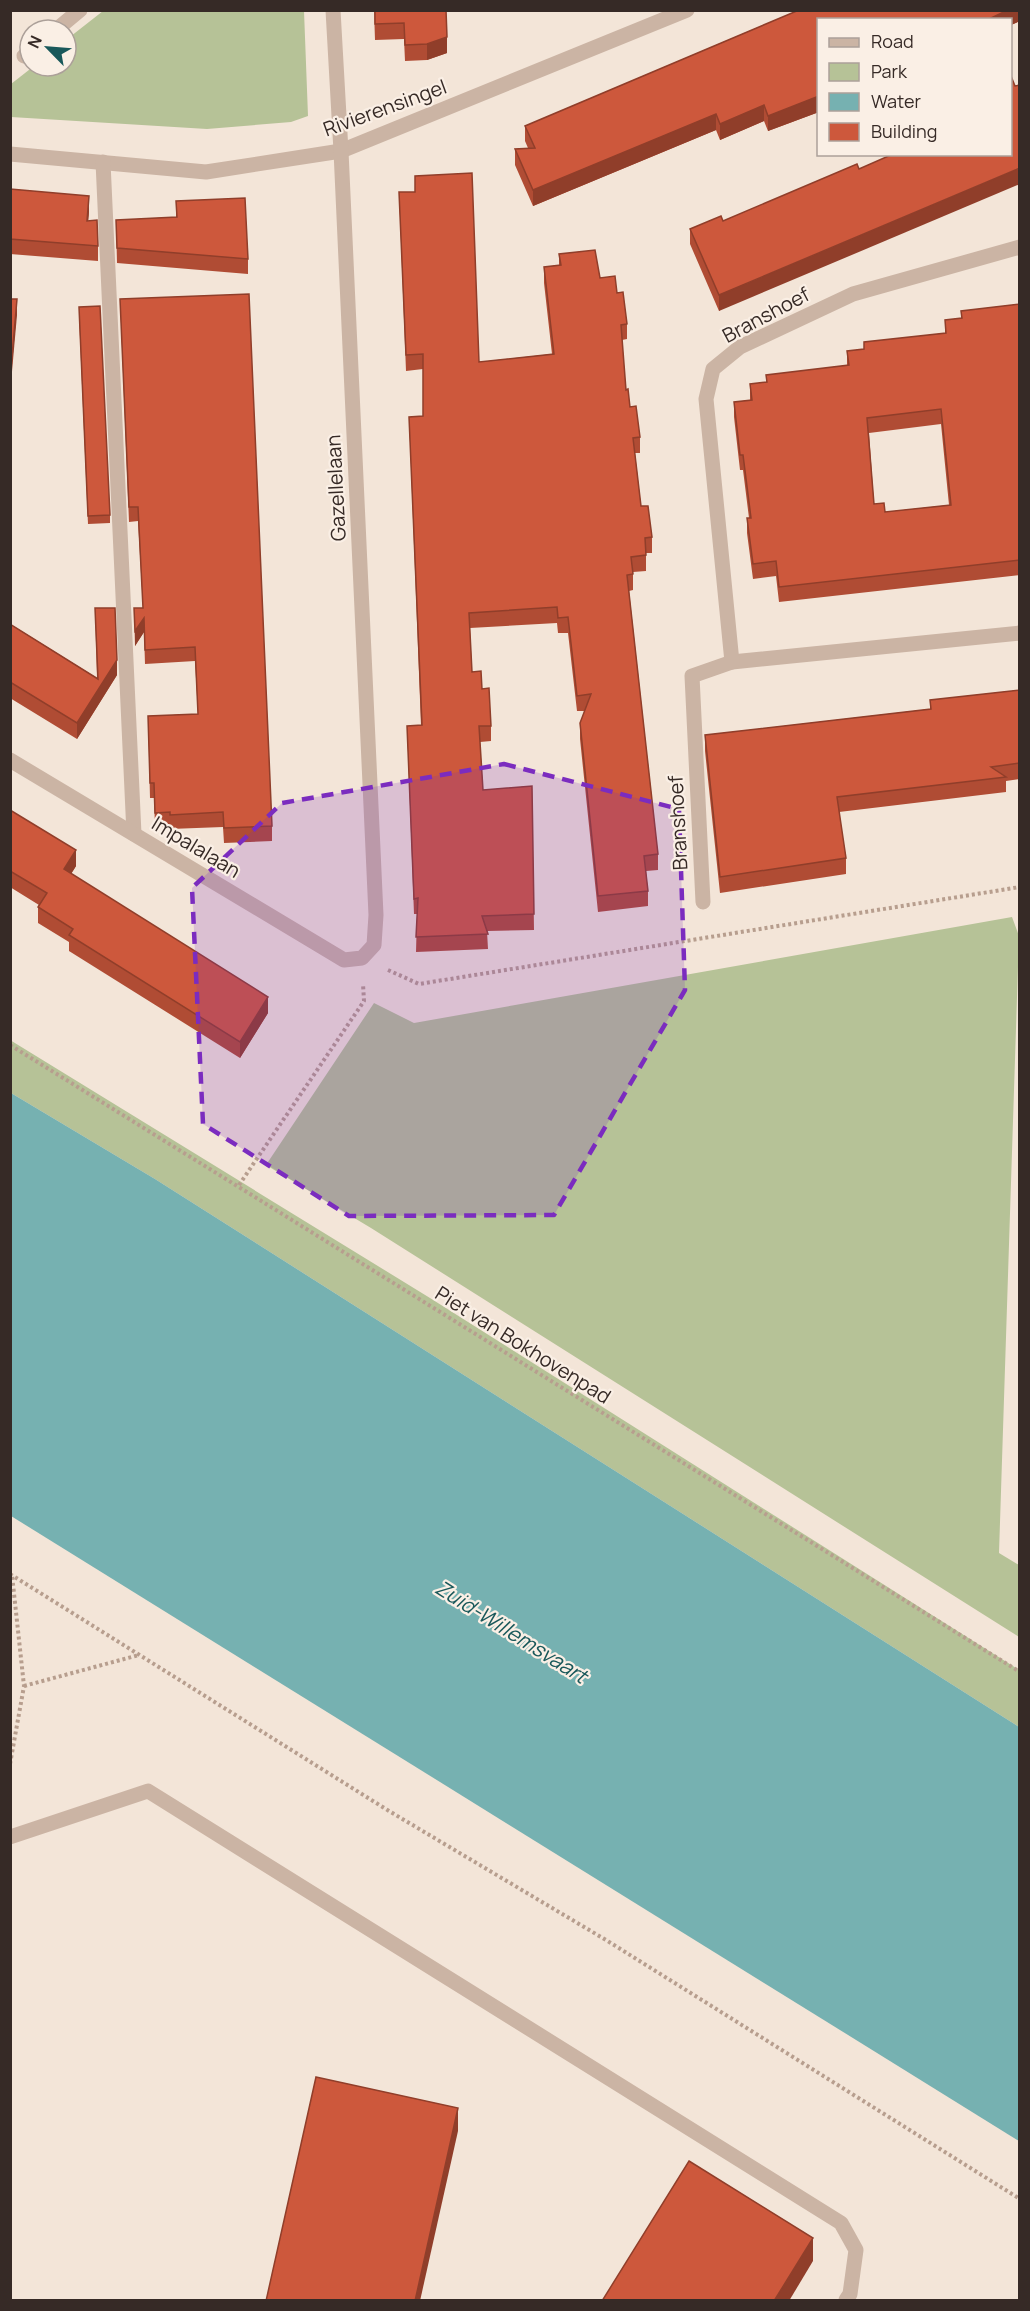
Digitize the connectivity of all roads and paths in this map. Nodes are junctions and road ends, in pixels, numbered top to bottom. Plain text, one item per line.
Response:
1 (333, 10) edge
2 (687, 10) edge
3 (341, 151) junction
4 (10, 154) edge
5 (103, 162) junction
6 (1020, 247) edge
7 (1020, 633) edge
8 (732, 662) junction
9 (10, 760) edge
10 (134, 834) junction
11 (1020, 887) edge
12 (703, 902) dead end
13 (362, 958) junction
14 (10, 1045) edge
15 (239, 1185) junction
16 (11, 1574) edge
17 (139, 1655) junction
18 (1020, 1672) edge
19 (24, 1686) junction
20 (10, 1764) edge
21 (10, 1837) edge
22 (1020, 2199) edge
23 (846, 2301) edge

1 - 3 street, Gazellelaan
2 - 3 street, Rivierensingel
3 - 5 street, Rivierensingel
3 - 13 street, Gazellelaan
4 - 5 street, Rivierensingel
5 - 10 street
6 - 8 street, Branshoef
7 - 8 street, Branshoef
8 - 12 street, Branshoef
9 - 10 street, Impalalaan
10 - 13 street, Impalalaan
11 - 13 path
13 - 15 path
14 - 15 path, Piet van Bokhovenpad
15 - 18 path, Piet van Bokhovenpad
16 - 17 path
16 - 19 path
17 - 19 path
17 - 22 path
19 - 20 path
21 - 23 street

